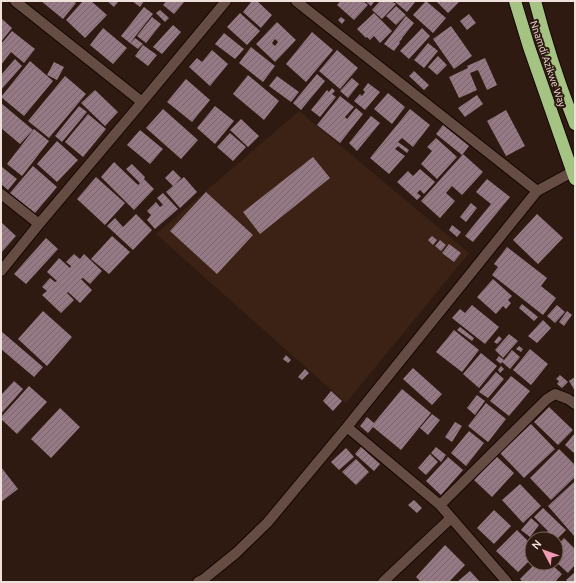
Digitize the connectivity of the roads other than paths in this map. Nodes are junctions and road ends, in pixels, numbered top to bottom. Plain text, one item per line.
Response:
1 (15, 1) edge
2 (226, 1) edge
3 (296, 1) edge
4 (515, 1) edge
5 (535, 1) edge
6 (570, 99) edge
7 (142, 102) junction
8 (575, 124) edge
9 (574, 175) edge
10 (536, 191) junction
11 (1, 194) edge
12 (39, 224) junction
13 (1, 271) edge
14 (575, 404) edge
15 (347, 427) junction
16 (440, 505) junction
17 (451, 518) junction
18 (198, 582) edge
19 (383, 582) edge
20 (507, 582) edge

1 - 7 street
2 - 7 street
3 - 10 street
4 - 9 highway, Nnamdi Azikwe Way
5 - 6 highway, Nnamdi Azikwe Way
6 - 8 highway, Nnamdi Azikwe Way
7 - 12 street
9 - 10 street
10 - 15 street
11 - 12 street
12 - 13 street
14 - 16 street
15 - 16 street
15 - 18 street
16 - 17 street
17 - 19 street
17 - 20 street

